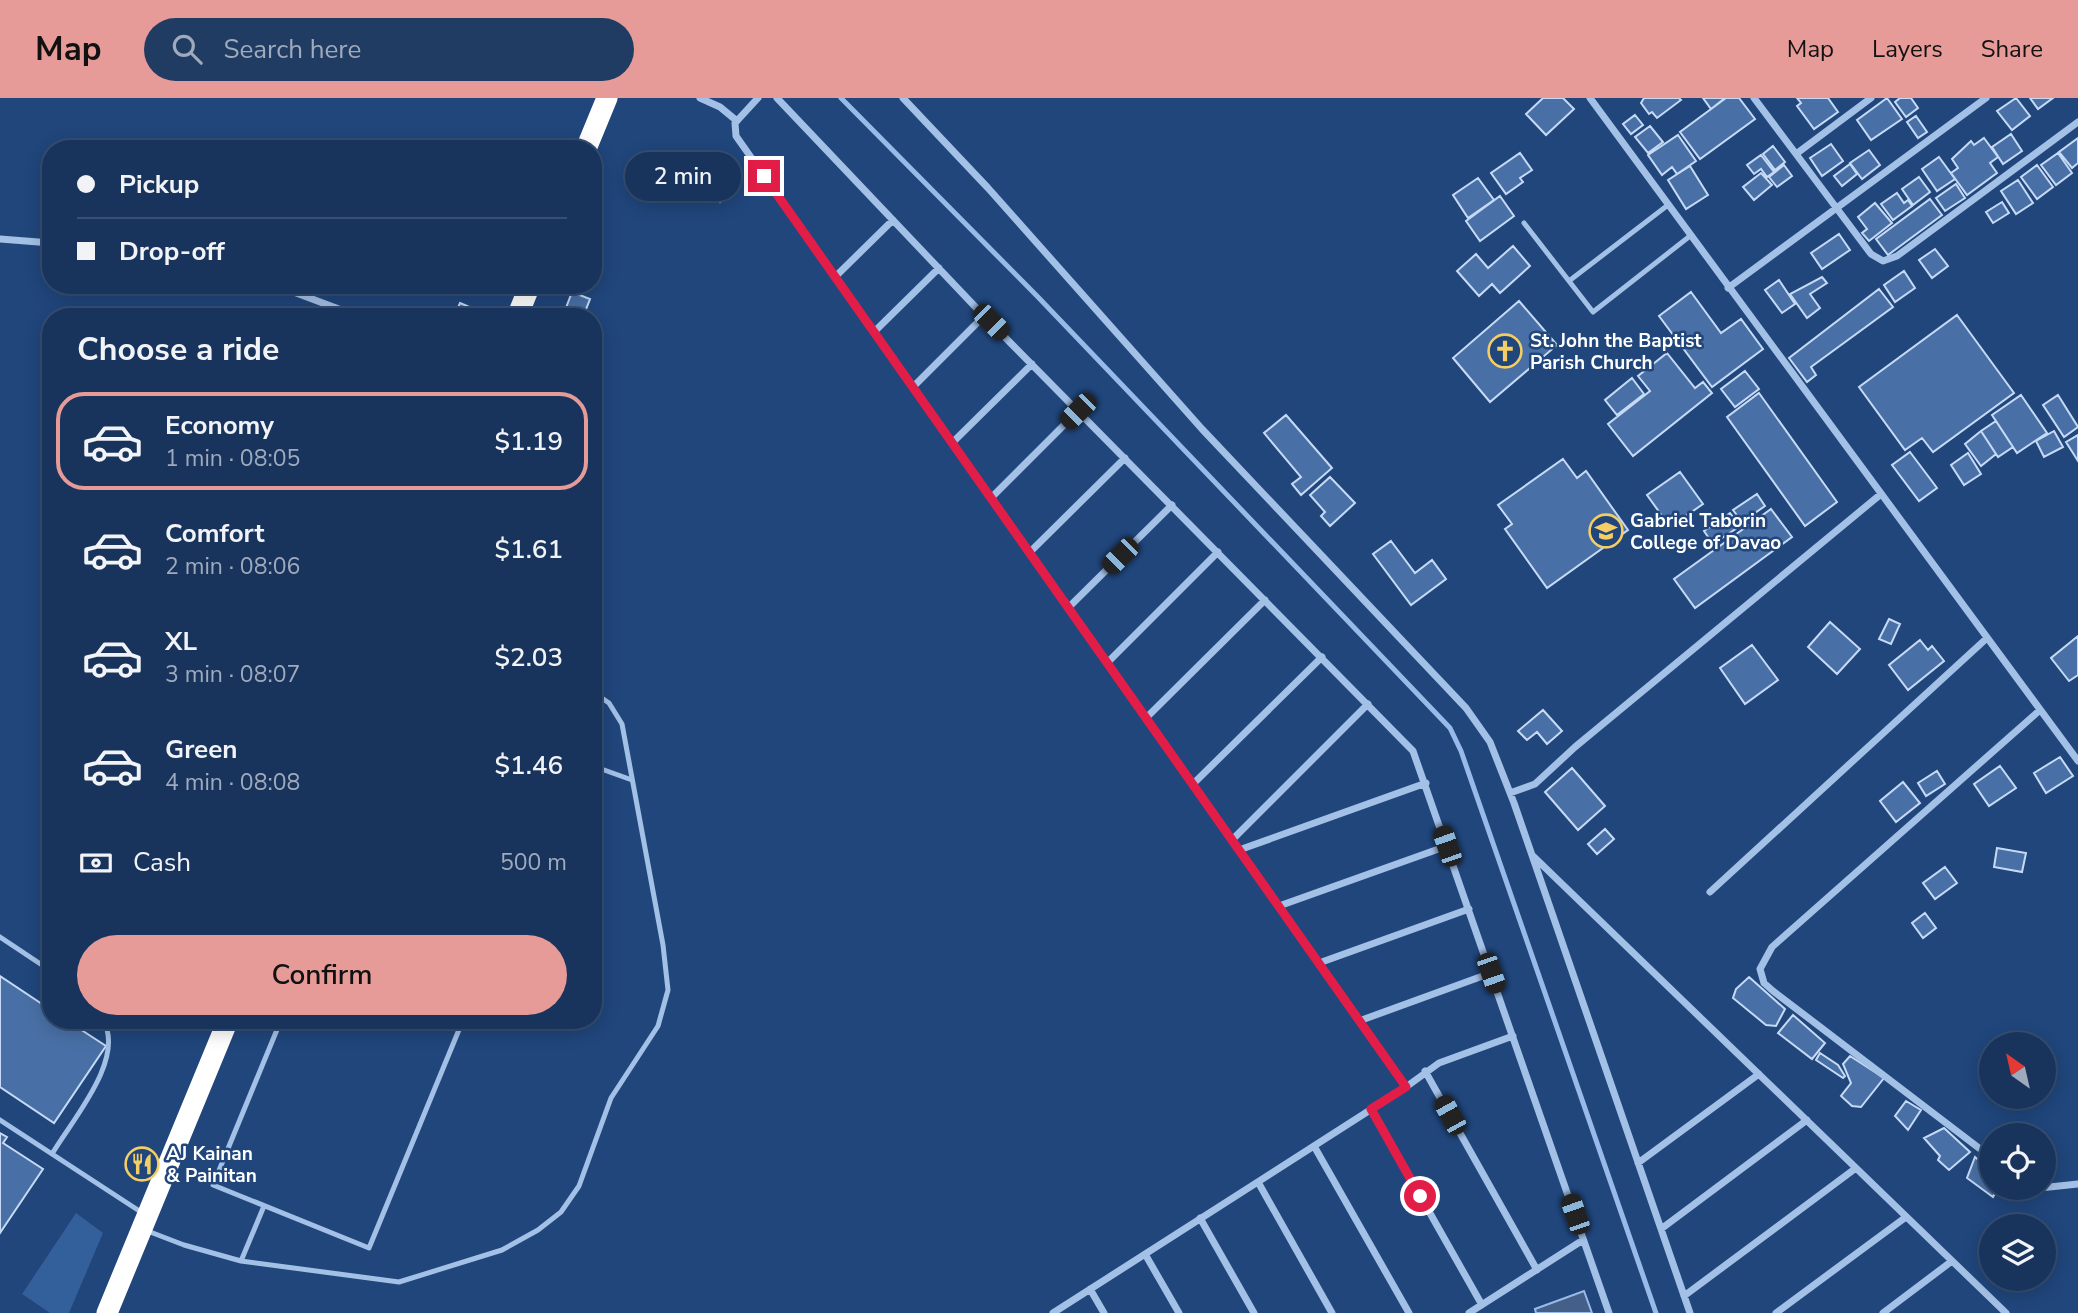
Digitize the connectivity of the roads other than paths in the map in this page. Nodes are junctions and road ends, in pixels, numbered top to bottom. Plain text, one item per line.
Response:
1 (607, 98) edge
2 (700, 98) edge
3 (758, 98) edge
4 (777, 98) edge
5 (903, 98) edge
6 (1590, 98) edge
7 (1871, 98) edge
8 (1986, 98) edge
9 (1757, 99) edge
10 (737, 121) junction
11 (2078, 122) edge
12 (590, 140) edge
13 (1796, 154) junction
14 (1668, 205) junction
15 (1836, 207) junction
16 (893, 220) junction
17 (1524, 223) dead end
18 (1690, 236) junction
19 (0, 239) edge
20 (42, 242) edge
21 (939, 268) junction
22 (835, 277) junction
23 (1569, 281) junction
24 (1728, 288) junction
25 (299, 294) edge
26 (336, 308) edge
27 (984, 316) junction
28 (874, 332) junction
29 (1032, 364) junction
30 (913, 387) junction
31 (1078, 411) junction
32 (952, 443) junction
33 (1125, 458) junction
34 (1881, 494) junction
35 (991, 498) junction
36 (1172, 505) junction
37 (1218, 552) junction
38 (1029, 553) junction
39 (1265, 600) junction
40 (1068, 607) junction
41 (1987, 638) junction
42 (1322, 657) junction
43 (1107, 663) junction
44 (602, 698) edge
45 (1368, 704) junction
46 (2040, 710) junction
47 (1146, 718) junction
48 (2078, 761) edge
49 (602, 769) edge
50 (632, 780) junction
51 (1426, 783) junction
52 (1193, 784) junction
53 (1510, 793) junction
54 (1232, 840) junction
55 (1447, 846) junction
56 (1239, 850) junction
57 (1530, 853) junction
58 (1710, 892) dead end
59 (1279, 906) junction
60 (1469, 909) junction
61 (0, 937) edge
62 (1319, 963) junction
63 (42, 965) edge
64 (1491, 973) junction
65 (1359, 1021) junction
66 (107, 1029) edge
67 (224, 1029) edge
68 (277, 1029) edge
69 (459, 1029) edge
70 (1513, 1036) junction
71 (1425, 1071) junction
72 (1759, 1074) junction
73 (1406, 1087) junction
74 (1371, 1109) junction
75 (0, 1119) edge
76 (1807, 1120) junction
77 (1314, 1146) junction
78 (1979, 1148) edge
79 (52, 1154) junction
80 (1638, 1163) junction
81 (1856, 1168) junction
82 (1258, 1182) junction
83 (2078, 1184) edge
84 (2056, 1186) edge
85 (264, 1206) junction
86 (1906, 1217) junction
87 (1200, 1218) junction
88 (145, 1222) junction
89 (1661, 1229) junction
90 (1583, 1240) junction
91 (1145, 1254) junction
92 (241, 1261) junction
93 (1952, 1261) junction
94 (1537, 1269) junction
95 (1090, 1289) junction
96 (1684, 1296) junction
97 (1482, 1305) junction
98 (2001, 1312) edge
99 (107, 1313) edge
100 (1053, 1313) edge
101 (1104, 1313) edge
102 (1179, 1313) edge
103 (1254, 1313) edge
104 (1332, 1313) edge
105 (1409, 1313) edge
106 (1469, 1313) edge
107 (1609, 1313) edge
108 (1690, 1313) edge
109 (1776, 1313) edge
110 (1883, 1313) edge

1 - 12 highway
2 - 10 street
3 - 10 street
4 - 16 street
5 - 53 street
6 - 14 street
7 - 13 street
8 - 15 street
9 - 13 street
10 - 22 street
11 - 15 street
13 - 15 street
14 - 18 street
14 - 23 lane
15 - 24 street
16 - 21 street
16 - 22 street
17 - 23 lane
18 - 23 lane
18 - 24 street
19 - 20 street
21 - 27 street
21 - 28 street
22 - 28 street
24 - 34 street
25 - 26 street
27 - 29 street
27 - 30 street
28 - 30 street
29 - 31 street
29 - 32 street
30 - 32 street
31 - 33 street
31 - 35 street
32 - 35 street
33 - 36 street
33 - 38 street
34 - 41 street
34 - 53 street
35 - 38 street
36 - 37 street
36 - 40 street
37 - 39 street
37 - 43 street
38 - 40 street
39 - 42 street
39 - 47 street
40 - 43 street
41 - 46 street
41 - 58 street
42 - 45 street
42 - 52 street
43 - 47 street
44 - 50 lane
45 - 51 street
45 - 54 street
46 - 48 street
46 - 78 street
47 - 52 street
49 - 50 lane
50 - 92 lane
51 - 55 street
51 - 56 street
52 - 54 street
53 - 57 street
54 - 56 street
55 - 59 street
55 - 60 street
56 - 59 street
57 - 72 street
57 - 80 street
59 - 62 street
60 - 62 street
60 - 64 street
61 - 63 lane
62 - 65 street
64 - 65 street
64 - 70 street
65 - 73 street
66 - 79 lane
67 - 88 highway
68 - 85 lane
69 - 85 lane
70 - 71 street
70 - 90 street
71 - 73 street
71 - 94 street
72 - 76 street
72 - 80 street
73 - 74 street
74 - 77 street
74 - 97 street
75 - 79 lane
76 - 81 street
76 - 89 street
77 - 82 street
77 - 105 street
79 - 88 lane
80 - 89 street
81 - 86 street
81 - 96 street
82 - 87 street
82 - 104 street
83 - 84 street
85 - 92 lane
86 - 93 street
86 - 109 street
87 - 91 street
87 - 103 street
88 - 92 lane
88 - 99 highway
89 - 96 street
90 - 94 street
90 - 107 street
91 - 95 street
91 - 102 street
93 - 98 street
93 - 110 street
94 - 97 street
95 - 100 street
95 - 101 street
96 - 108 street
97 - 106 street

